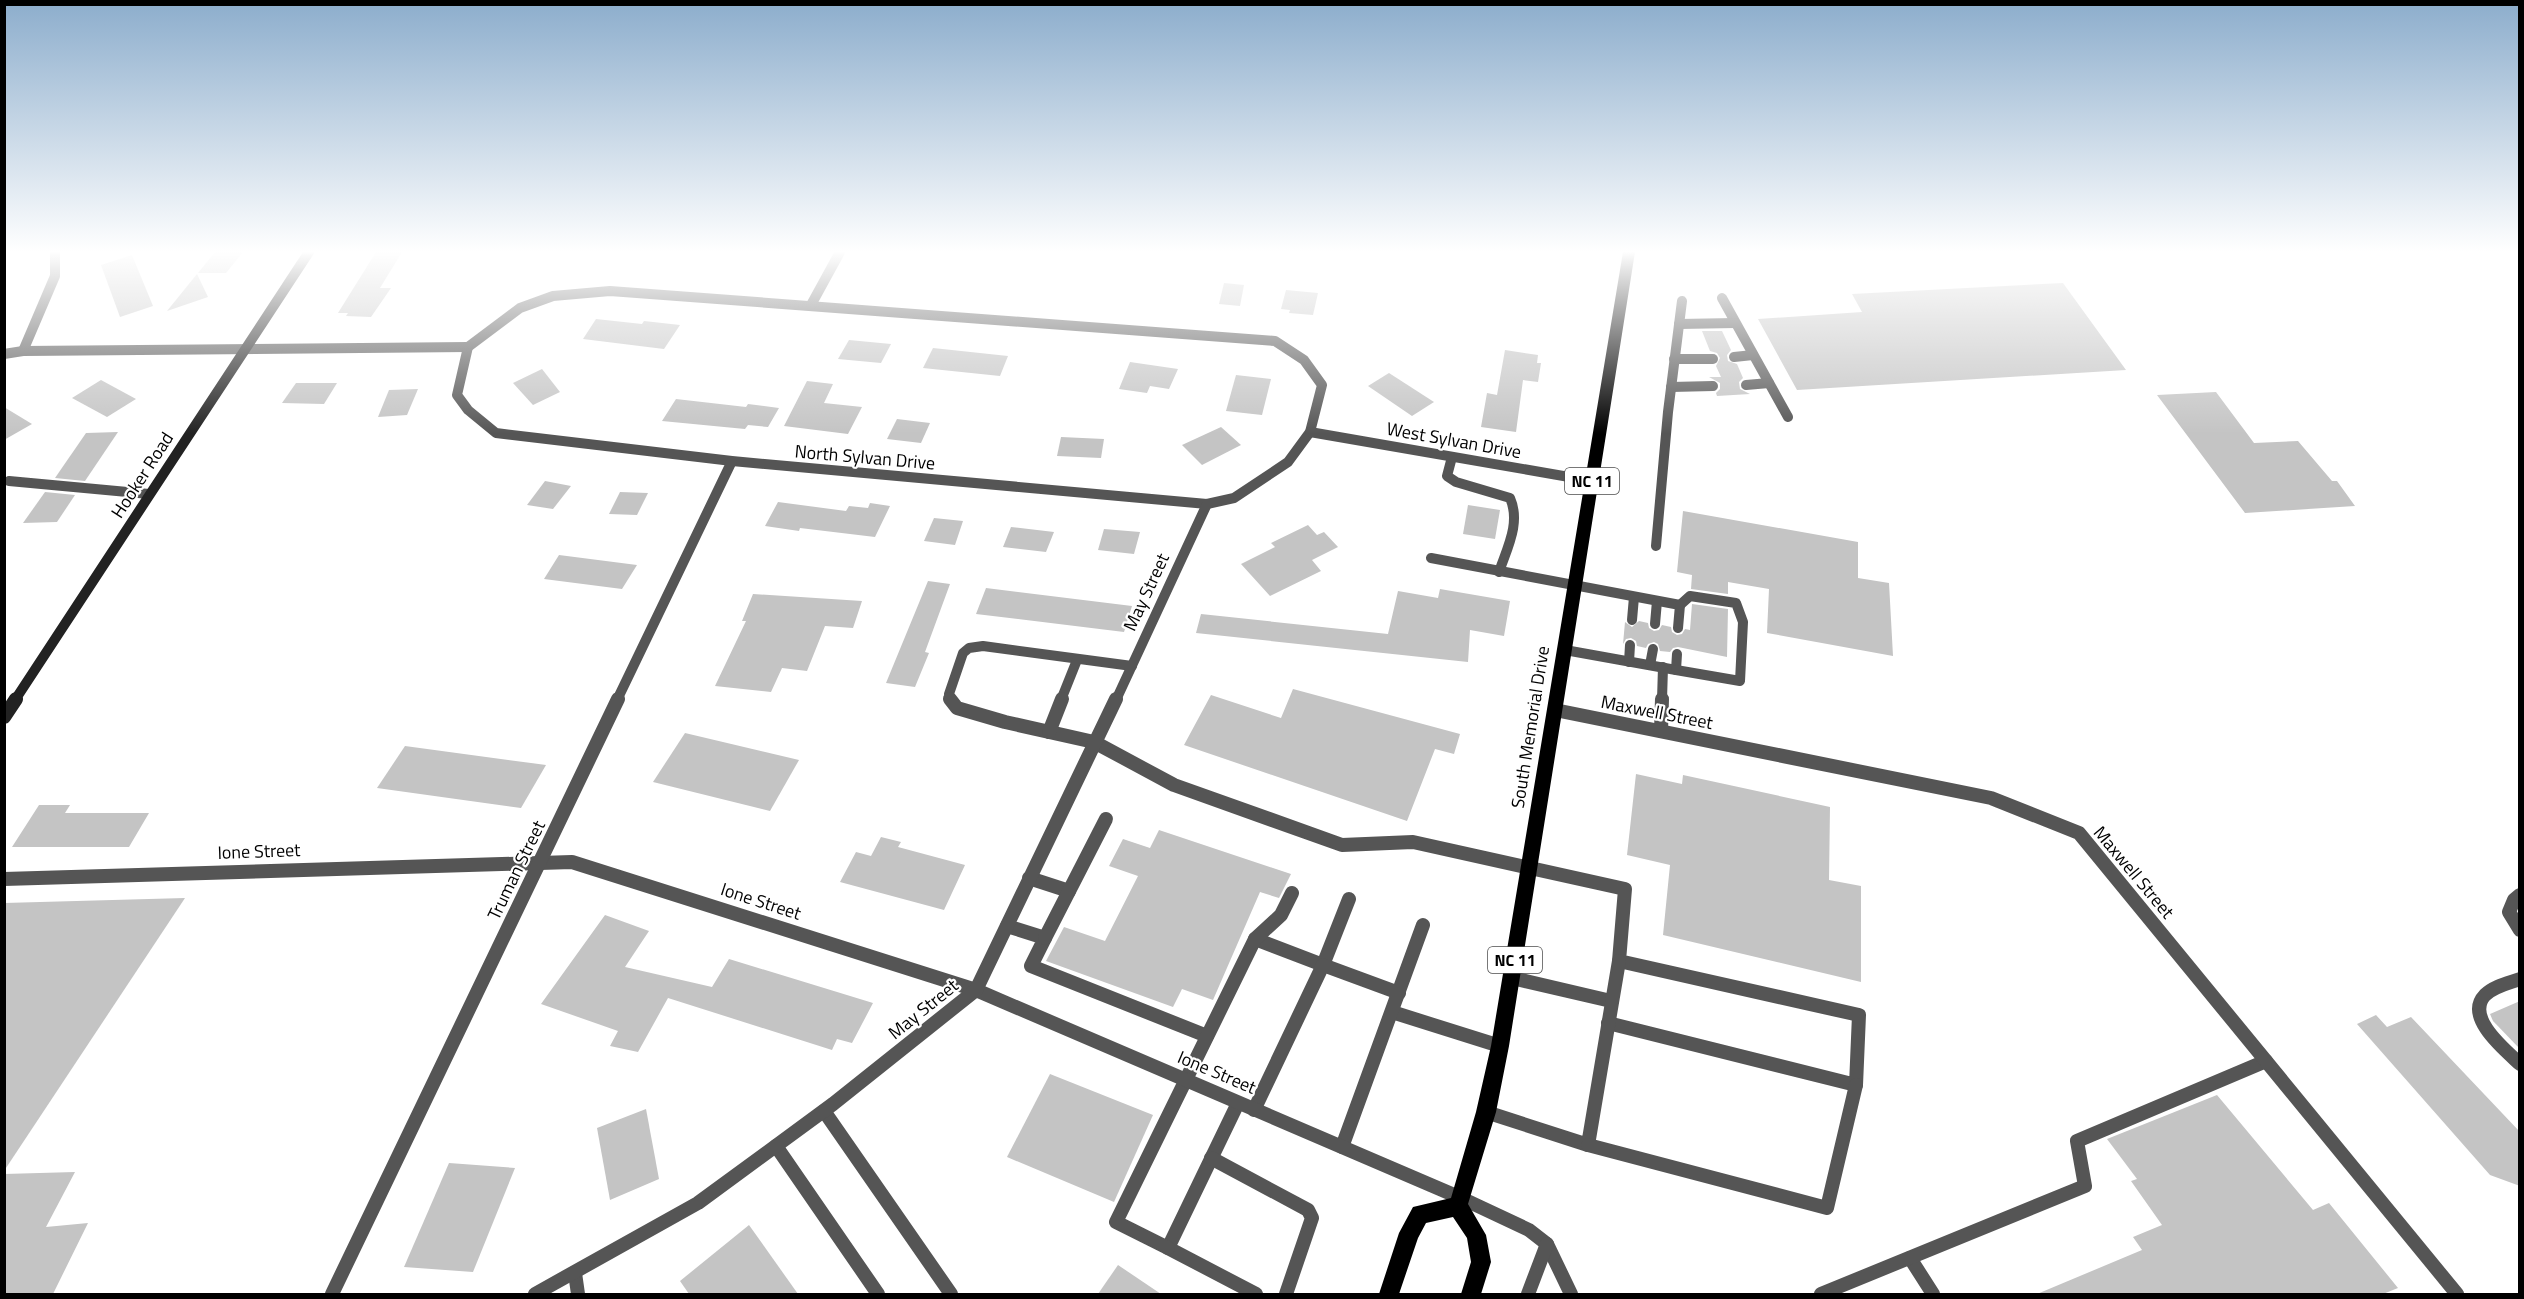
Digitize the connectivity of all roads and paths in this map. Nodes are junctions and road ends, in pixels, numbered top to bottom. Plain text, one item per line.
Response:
1 (39, 313) edge
2 (268, 313) edge
3 (514, 313) edge
4 (909, 313) edge
5 (1619, 313) edge
6 (1680, 313) edge
7 (1730, 313) edge
8 (1735, 323) junction
9 (1679, 324) junction
10 (468, 347) junction
11 (244, 348) junction
12 (23, 351) junction
13 (4, 354) edge
14 (1753, 355) junction
15 (1734, 357) dead end
16 (1713, 358) dead end
17 (1674, 359) junction
18 (1769, 383) junction
19 (1746, 385) dead end
20 (1713, 386) dead end
21 (1671, 387) junction
22 (1788, 417) dead end
23 (1310, 432) junction
24 (1452, 457) junction
25 (732, 461) junction
26 (9, 481) dead end
27 (1592, 481) junction
28 (149, 494) junction
29 (1207, 504) junction
30 (1656, 546) dead end
31 (1431, 558) dead end
32 (1499, 572) junction
33 (1575, 587) junction
34 (1634, 597) junction
35 (1657, 601) junction
36 (1680, 605) junction
37 (1632, 620) dead end
38 (1655, 624) dead end
39 (1678, 628) dead end
40 (1630, 645) dead end
41 (1653, 649) dead end
42 (1565, 650) junction
43 (1677, 654) dead end
44 (1077, 660) junction
45 (1629, 662) junction
46 (1132, 666) junction
47 (1657, 666) junction
48 (1676, 670) junction
49 (1555, 710) junction
50 (4, 717) edge
51 (1661, 731) junction
52 (1049, 732) junction
53 (1094, 742) junction
54 (1106, 819) dead end
55 (540, 862) junction
56 (1529, 866) junction
57 (1029, 878) junction
58 (4, 879) edge
59 (1070, 891) junction
60 (1292, 893) dead end
61 (2520, 895) edge
62 (1349, 899) dead end
63 (1423, 925) dead end
64 (1007, 926) junction
65 (2520, 930) edge
66 (1045, 938) junction
67 (1255, 939) junction
68 (1619, 961) junction
69 (1323, 964) junction
70 (1512, 978) junction
71 (2520, 978) edge
72 (976, 990) junction
73 (1399, 993) junction
74 (1611, 1001) junction
75 (1392, 1012) junction
76 (1608, 1023) junction
77 (1208, 1036) junction
78 (1500, 1047) junction
79 (2266, 1061) junction
80 (2520, 1064) edge
81 (1186, 1081) junction
82 (1856, 1085) junction
83 (1238, 1103) junction
84 (1254, 1110) junction
85 (824, 1111) junction
86 (1486, 1112) junction
87 (776, 1146) junction
88 (1588, 1146) junction
89 (1342, 1147) junction
90 (1211, 1158) junction
91 (1459, 1202) junction
92 (1547, 1244) junction
93 (1168, 1248) junction
94 (1910, 1258) junction
95 (575, 1273) junction
96 (332, 1294) edge
97 (535, 1294) edge
98 (579, 1294) edge
99 (878, 1294) edge
100 (951, 1294) edge
101 (1256, 1294) edge
102 (1286, 1294) edge
103 (1389, 1294) edge
104 (1471, 1294) edge
105 (1528, 1294) edge
106 (1571, 1294) edge
107 (1821, 1294) edge
108 (1933, 1294) edge
109 (2457, 1294) edge

1 - 12 street
2 - 11 main road, Hooker Road
3 - 10 street
4 - 23 street
5 - 27 main road, South Memorial Drive / NC 11
6 - 9 street
7 - 8 street
8 - 9 street
8 - 14 street
9 - 17 street
10 - 11 street
10 - 25 street, North Sylvan Drive
11 - 12 street
11 - 28 main road, Hooker Road
12 - 13 street
14 - 15 street
14 - 18 street
16 - 17 street
17 - 21 street
18 - 19 street
18 - 22 street
20 - 21 street
21 - 30 street
23 - 24 street, West Sylvan Drive
23 - 29 street, North Sylvan Drive
24 - 27 street, West Sylvan Drive
24 - 32 street
25 - 29 street, North Sylvan Drive
25 - 55 street, Truman Street
26 - 28 street
27 - 33 main road, South Memorial Drive / NC 11
28 - 50 main road, Hooker Road
29 - 46 street, May Street
31 - 32 street
32 - 33 street
33 - 34 street
33 - 42 main road, South Memorial Drive / NC 11
34 - 35 street
34 - 37 street
35 - 36 street
35 - 38 street
36 - 39 street
36 - 48 street
40 - 45 street
41 - 47 street
42 - 45 street
42 - 49 main road, South Memorial Drive / NC 11
43 - 48 street
44 - 46 street
44 - 52 street
44 - 52 street
45 - 47 street
46 - 53 street, May Street
47 - 48 street
47 - 51 street
49 - 51 street, Maxwell Street
49 - 56 main road, South Memorial Drive / NC 11
51 - 79 street, Maxwell Street
52 - 53 street
53 - 56 street
53 - 57 street, May Street
54 - 59 street
55 - 58 street, Ione Street
55 - 72 street, Ione Street
55 - 96 street, Truman Street
56 - 68 street
56 - 70 main road, South Memorial Drive / NC 11
57 - 59 street
57 - 64 street, May Street
59 - 66 street
60 - 67 street
61 - 65 street
62 - 69 street
63 - 73 street
64 - 66 street
64 - 72 street, May Street
66 - 77 street
67 - 69 street
67 - 77 street
68 - 74 street
68 - 82 street
69 - 73 street
69 - 84 street
70 - 74 street
70 - 78 main road, South Memorial Drive / NC 11
71 - 80 street
72 - 81 street, Ione Street
72 - 85 street, May Street
73 - 75 street
74 - 76 street
75 - 78 street
75 - 89 street
76 - 82 street
76 - 88 street
77 - 81 street
78 - 86 main road, South Memorial Drive / NC 11
79 - 94 street
79 - 109 street, Maxwell Street
81 - 83 street, Ione Street
81 - 93 street
82 - 88 street
83 - 84 street, Ione Street
83 - 90 street
84 - 89 street, Ione Street
85 - 87 street, May Street
85 - 100 street
86 - 88 street
86 - 91 main road, South Memorial Drive / NC 11
87 - 95 street, May Street
87 - 99 street
89 - 91 street, Ione Street
90 - 93 street
90 - 102 street
91 - 92 street, Ione Street
91 - 103 main road
91 - 104 main road
92 - 105 street
92 - 106 street
93 - 101 street
94 - 107 street
94 - 108 street
95 - 97 street, May Street
95 - 98 street

